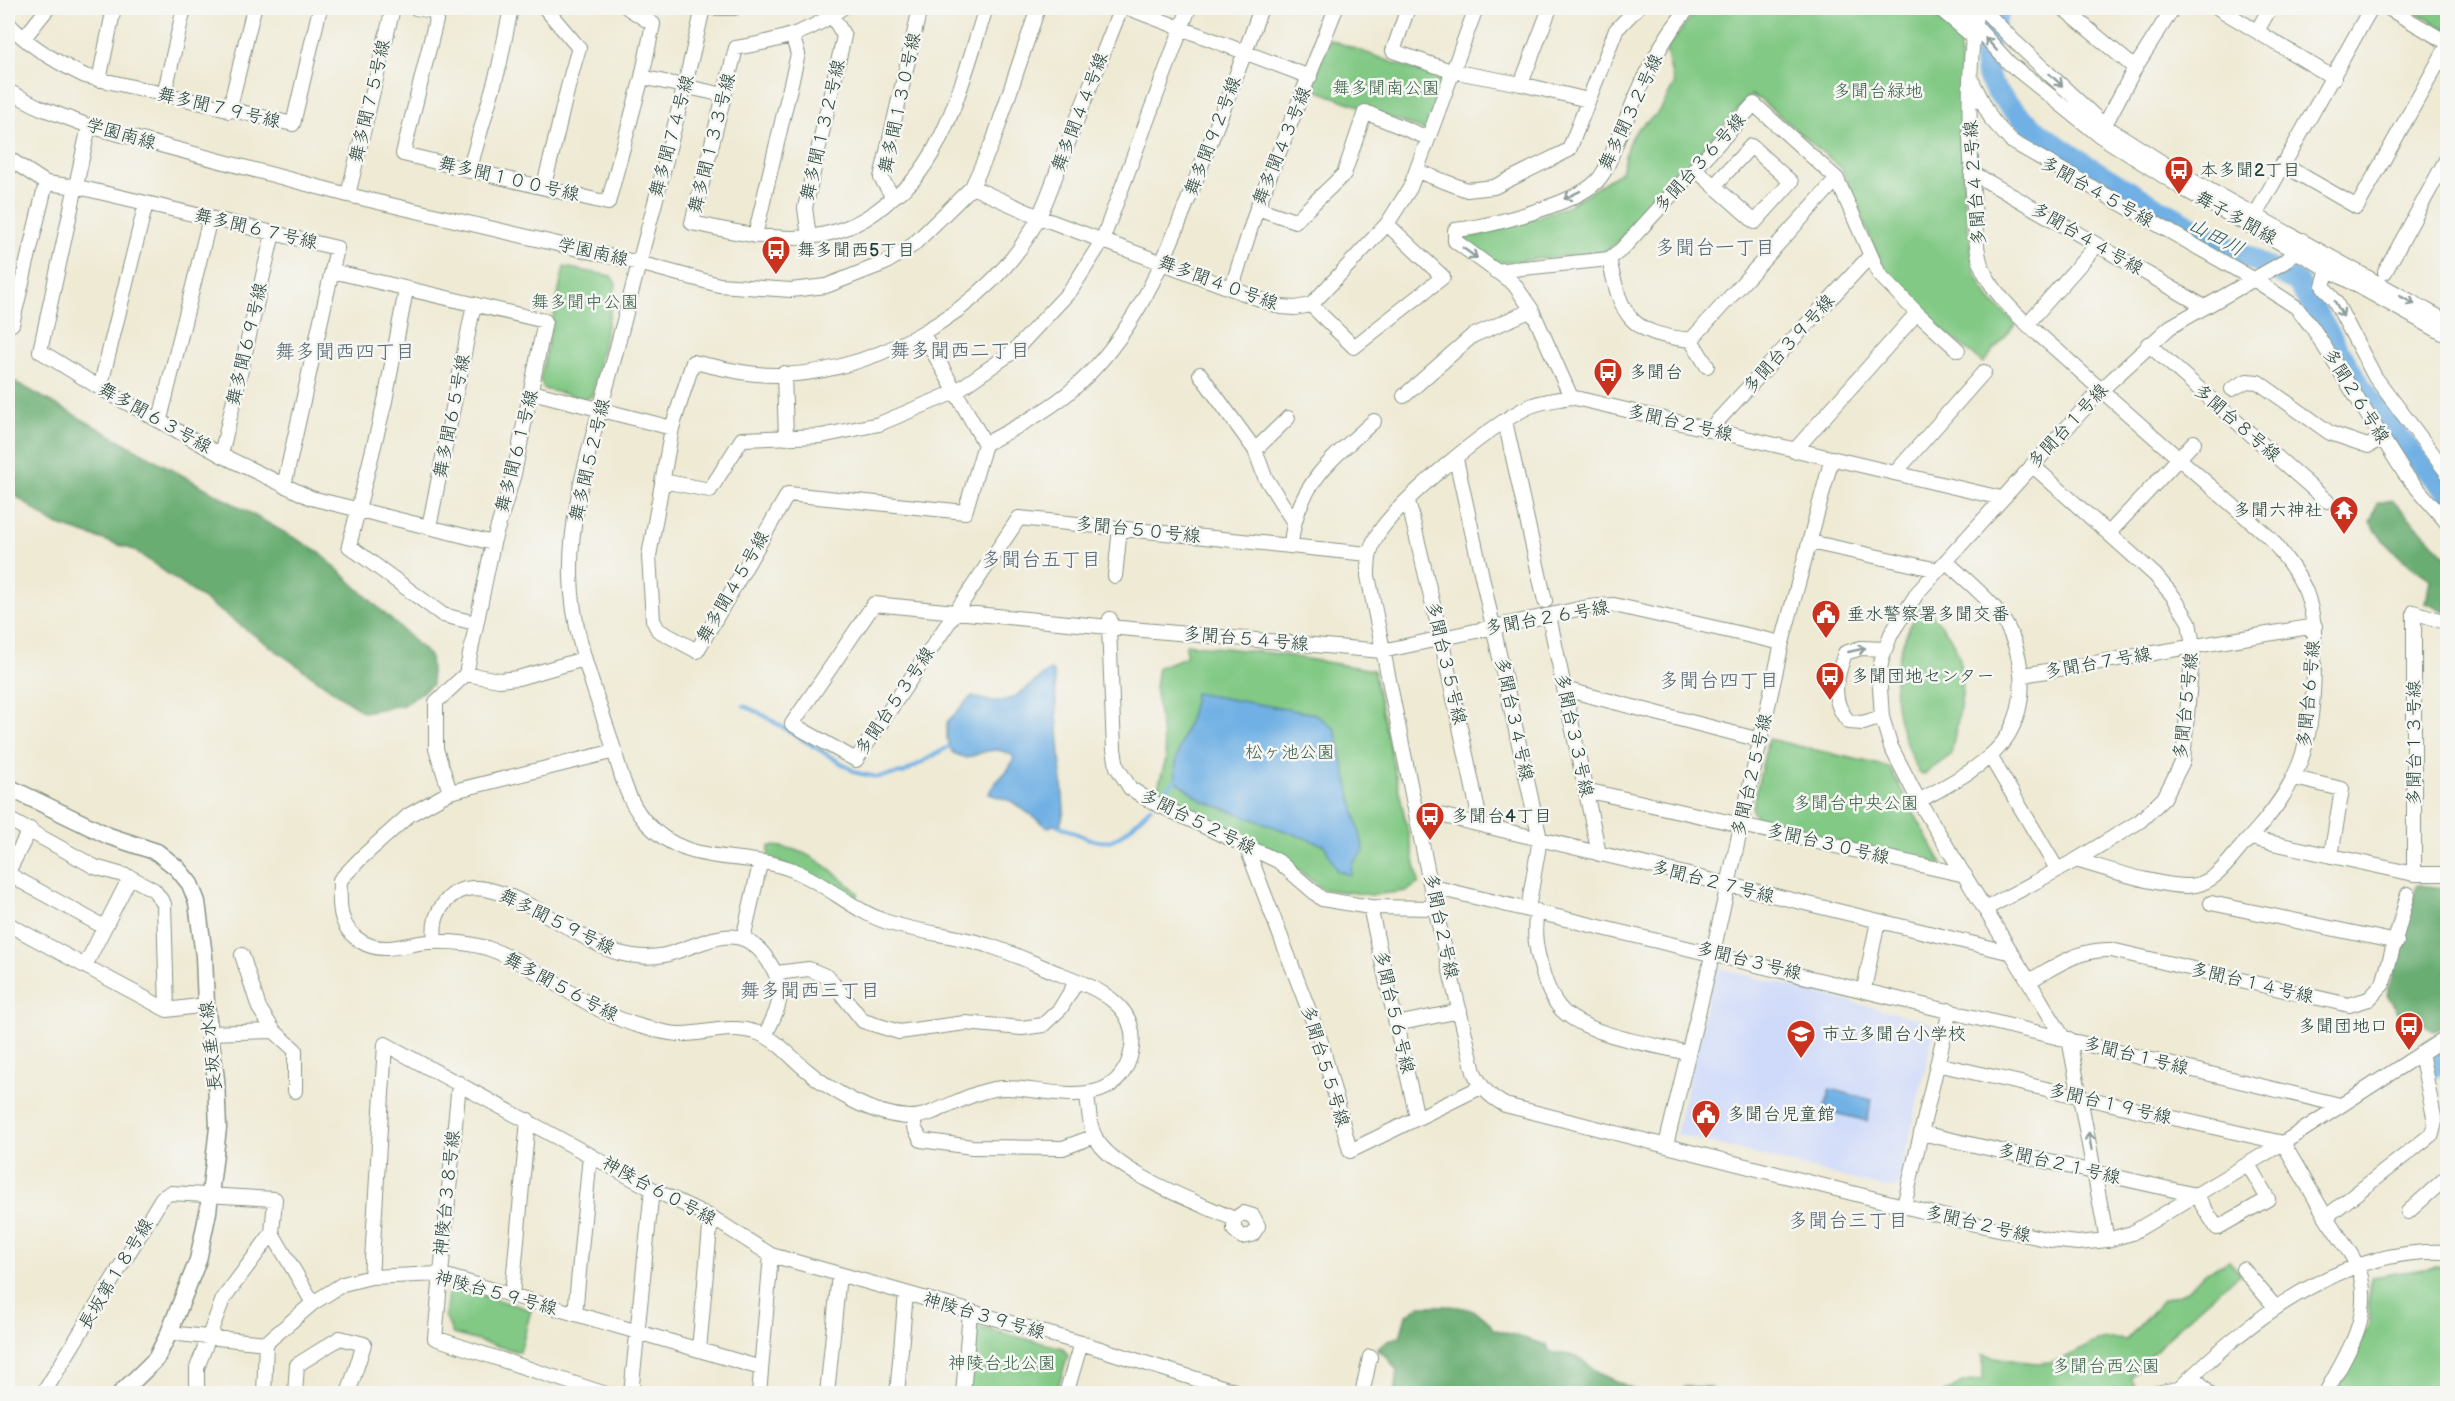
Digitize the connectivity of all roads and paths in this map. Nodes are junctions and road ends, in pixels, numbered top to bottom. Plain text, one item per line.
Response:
1 (48, 8) edge
2 (114, 8) edge
3 (184, 8) edge
4 (254, 8) edge
5 (320, 8) edge
6 (393, 8) edge
7 (416, 8) edge
8 (510, 8) edge
9 (545, 8) edge
10 (628, 8) edge
11 (703, 8) edge
12 (714, 8) edge
13 (734, 8) edge
14 (920, 8) edge
15 (986, 8) edge
16 (1038, 8) edge
17 (1121, 8) edge
18 (1128, 8) edge
19 (1189, 8) edge
20 (1261, 8) edge
21 (1336, 8) edge
22 (1408, 8) edge
23 (1476, 8) edge
24 (1550, 8) edge
25 (1637, 8) edge
26 (1689, 8) edge
27 (1939, 8) edge
28 (1959, 8) edge
29 (1977, 8) edge
30 (1982, 8) edge
31 (2172, 8) edge
32 (2218, 8) edge
33 (2270, 8) edge
34 (2371, 8) edge
35 (2388, 8) edge
36 (438, 10) edge
37 (2068, 10) edge
38 (838, 11) edge
39 (8, 23) edge
40 (1182, 27) junction
41 (1972, 30) junction
42 (2257, 31) junction
43 (792, 35) junction
44 (24, 38) junction
45 (2448, 44) edge
46 (1245, 53) junction
47 (2135, 68) junction
48 (1451, 70) junction
49 (1968, 73) junction
50 (642, 77) junction
51 (1310, 77) junction
52 (2334, 78) junction
53 (99, 80) junction
54 (1521, 84) junction
55 (686, 87) junction
56 (8, 91) edge
57 (164, 95) junction
58 (724, 95) junction
59 (1588, 100) junction
60 (229, 111) junction
61 (89, 126) junction
62 (2102, 131) junction
63 (1428, 138) junction
64 (2448, 156) edge
65 (8, 158) edge
66 (2282, 164) junction
67 (1695, 169) junction
68 (470, 171) junction
69 (1417, 171) junction
70 (1971, 172) junction
71 (1837, 178) junction
72 (46, 183) junction
73 (1714, 186) junction
74 (78, 187) junction
75 (543, 187) junction
76 (972, 187) junction
77 (348, 195) junction
78 (893, 197) junction
79 (146, 203) junction
80 (1257, 208) junction
81 (1039, 217) junction
82 (210, 218) junction
83 (2252, 220) junction
84 (1387, 224) junction
85 (273, 233) junction
86 (755, 236) junction
87 (809, 237) junction
88 (1102, 241) junction
89 (2097, 245) junction
90 (2299, 245) junction
91 (1869, 257) junction
92 (1609, 259) junction
93 (639, 263) junction
94 (2330, 263) junction
95 (1164, 264) junction
96 (333, 271) junction
97 (1495, 271) junction
98 (2385, 272) dead end
99 (2255, 280) junction
100 (1232, 287) junction
101 (406, 290) junction
102 (474, 304) junction
103 (1311, 305) junction
104 (2203, 306) junction
105 (1532, 310) junction
106 (1917, 313) junction
107 (8, 321) edge
108 (2448, 322) edge
109 (2028, 323) junction
110 (923, 334) junction
111 (2448, 336) edge
112 (1691, 340) junction
113 (2148, 344) junction
114 (1958, 350) dead end
115 (1707, 366) dead end
116 (1984, 372) dead end
117 (784, 373) junction
118 (1200, 374) dead end
119 (100, 388) junction
120 (2232, 389) dead end
121 (2101, 390) junction
122 (532, 392) junction
123 (955, 392) junction
124 (1404, 396) dead end
125 (1571, 397) junction
126 (601, 410) junction
127 (1288, 418) dead end
128 (160, 419) junction
129 (1374, 421) dead end
130 (1505, 421) junction
131 (672, 429) junction
132 (1709, 430) junction
133 (786, 438) junction
134 (2382, 438) junction
135 (2194, 442) dead end
136 (985, 444) junction
137 (1255, 450) junction
138 (1794, 451) junction
139 (221, 455) junction
140 (1832, 458) junction
141 (2179, 458) junction
142 (1456, 459) junction
143 (2032, 465) junction
144 (1895, 473) junction
145 (2448, 474) edge
146 (662, 481) junction
147 (284, 486) junction
148 (2001, 498) junction
149 (1408, 501) junction
150 (2327, 501) dead end
151 (359, 512) junction
152 (1293, 521) junction
153 (2448, 524) edge
154 (429, 527) junction
155 (1120, 528) junction
156 (2109, 533) junction
157 (1810, 542) junction
158 (493, 543) junction
159 (1291, 544) junction
160 (1368, 554) junction
161 (1942, 566) junction
162 (1115, 576) dead end
163 (1545, 601) dead end
164 (956, 611) junction
165 (1549, 616) junction
166 (475, 623) junction
167 (1110, 623) junction
168 (2448, 623) edge
169 (2315, 626) junction
170 (1495, 627) junction
171 (1442, 638) junction
172 (1782, 643) junction
173 (2193, 646) junction
174 (1885, 649) junction
175 (1382, 651) junction
176 (584, 659) junction
177 (466, 674) junction
178 (2023, 675) junction
179 (1564, 688) junction
180 (1882, 717) junction
181 (1760, 740) junction
182 (615, 751) junction
183 (1990, 756) junction
184 (2294, 778) junction
185 (8, 787) edge
186 (1585, 790) junction
187 (450, 792) junction
188 (1920, 801) junction
189 (1415, 809) junction
190 (8, 819) edge
191 (1741, 824) junction
192 (1481, 825) junction
193 (30, 829) junction
194 (2250, 838) junction
195 (1540, 839) junction
196 (1246, 846) junction
197 (1599, 854) junction
198 (2331, 856) junction
199 (2076, 860) junction
200 (760, 864) junction
201 (2057, 869) junction
202 (8, 873) edge
203 (2414, 874) junction
204 (2448, 874) edge
205 (1965, 875) junction
206 (130, 878) junction
207 (1727, 885) junction
208 (1432, 887) junction
209 (2408, 894) dead end
210 (2211, 903) dead end
211 (1370, 907) junction
212 (1435, 908) junction
213 (1985, 909) junction
214 (1532, 910) junction
215 (1878, 921) junction
216 (8, 924) edge
217 (104, 927) junction
218 (743, 939) junction
219 (435, 942) junction
220 (2397, 942) junction
221 (1713, 952) junction
222 (2012, 952) junction
223 (242, 955) dead end
224 (85, 966) junction
225 (776, 974) junction
226 (1077, 981) junction
227 (2029, 981) junction
228 (1864, 989) junction
229 (206, 1005) junction
230 (167, 1010) junction
231 (1950, 1010) junction
232 (1460, 1011) junction
233 (1396, 1024) junction
234 (274, 1031) junction
235 (210, 1033) junction
236 (765, 1035) junction
237 (2448, 1036) edge
238 (2067, 1039) junction
239 (1688, 1053) junction
240 (2421, 1053) junction
241 (1937, 1064) junction
242 (459, 1083) junction
243 (1481, 1087) junction
244 (295, 1091) dead end
245 (1087, 1096) junction
246 (2082, 1099) junction
247 (2340, 1105) junction
248 (914, 1118) junction
249 (1417, 1118) junction
250 (528, 1120) junction
251 (1921, 1133) junction
252 (1095, 1137) junction
253 (2283, 1143) junction
254 (1666, 1145) junction
255 (590, 1155) junction
256 (2248, 1164) junction
257 (2095, 1173) junction
258 (2448, 1176) edge
259 (652, 1189) junction
260 (210, 1194) junction
261 (2196, 1195) junction
262 (1904, 1206) junction
263 (2408, 1212) dead end
264 (711, 1217) junction
265 (2326, 1217) junction
266 (1234, 1219) dead end
267 (272, 1233) junction
268 (2107, 1240) junction
269 (2448, 1252) edge
270 (771, 1255) junction
271 (2357, 1267) junction
272 (2243, 1269) dead end
273 (439, 1274) junction
274 (839, 1274) junction
275 (371, 1276) junction
276 (906, 1293) junction
277 (512, 1295) junction
278 (314, 1303) junction
279 (2276, 1308) junction
280 (970, 1312) junction
281 (575, 1314) junction
282 (636, 1332) junction
283 (169, 1333) junction
284 (209, 1336) junction
285 (266, 1343) junction
286 (1081, 1343) junction
287 (699, 1350) junction
288 (1370, 1357) dead end
289 (761, 1368) junction
290 (2193, 1375) junction
291 (2176, 1391) edge
292 (44, 1394) edge
293 (120, 1394) edge
294 (197, 1394) edge
295 (264, 1394) edge
296 (295, 1394) edge
297 (348, 1394) edge
298 (606, 1394) edge
299 (631, 1394) edge
300 (759, 1394) edge
301 (827, 1394) edge
302 (897, 1394) edge
303 (963, 1394) edge
304 (1065, 1394) edge
305 (1244, 1394) edge
306 (1362, 1394) edge
307 (2151, 1394) edge
308 (2209, 1394) edge
309 (2325, 1394) edge

1 - 44 street
2 - 53 street
3 - 57 street
4 - 60 street
5 - 60 street, 舞多聞７９号線
6 - 77 street, 舞多聞７５号線
7 - 36 street, 舞多聞１００号線
8 - 68 street
9 - 75 street
10 - 50 street
11 - 55 street, 舞多聞７４号線
12 - 13 street
14 - 78 street, 舞多聞１３０号線
15 - 78 street, 舞多聞１３０号線
16 - 76 street, 学園南線
17 - 81 street, 舞多聞４４号線
18 - 40 street
19 - 40 street
20 - 46 street, 舞多聞９２号線
21 - 51 street, 舞多聞４３号線
22 - 48 street
23 - 48 street
24 - 54 street
25 - 59 street
26 -> 97 street, 舞多聞３２号線
27 - 41 street
28 - 41 street, 舞子多聞線
29 - 41 street, 多聞台４２号線
30 -> 62 street, 舞子多聞線
31 - 47 street
32 - 42 street
33 - 42 street
34 - 52 street
35 - 45 street
36 - 68 street, 舞多聞１００号線
37 - 47 street
38 - 43 street, 舞多聞１３３号線
38 - 87 street, 舞多聞１３２号線
39 - 44 street, 舞多聞７９号線
40 - 46 street
40 - 88 street
41 - 49 street, 多聞台４２号線
62 -> 41 street, 舞子多聞線
42 - 52 street
43 - 58 street, 舞多聞１３３号線
43 - 86 street
44 - 53 street, 舞多聞７９号線
45 - 66 street
46 - 51 street
46 - 95 street, 舞多聞９２号線
47 - 62 street
48 - 54 street
48 - 63 street
49 - 70 street, 多聞台４２号線
49 - 99 street, 多聞台４５号線
50 - 55 street
50 - 75 street, 舞多聞１００号線
51 - 80 street, 舞多聞４３号線
52 - 66 street
53 - 57 street, 舞多聞７９号線
54 - 59 street
55 - 58 street
55 - 93 street, 舞多聞７４号線
56 - 61 street, 学園南線
57 - 60 street, 舞多聞７９号線
58 - 86 street, 舞多聞１３３号線
59 - 69 street
61 - 74 street, 舞多聞６３号線
61 - 77 street, 学園南線
62 - 83 street, 舞子多聞線
63 - 69 street
63 - 80 street
64 - 98 street
65 - 72 street
66 - 83 street
67 - 71 street, 多聞台３６号線
67 - 73 street
67 - 92 street, 多聞台３６号線
68 - 75 street, 舞多聞１００号線
69 - 84 street
70 - 89 street, 多聞台４４号線
70 - 109 street, 多聞台４２号線
71 - 91 street, 多聞台３６号線
71 - 112 street
72 - 74 street, 舞多聞６７号線
72 - 107 street
73 - 73 street
74 - 79 street, 舞多聞６７号線
74 - 119 street, 舞多聞６３号線
76 - 81 street, 舞多聞４０号線
76 - 93 street, 学園南線
77 - 93 street, 学園南線
78 - 87 street
79 - 82 street, 舞多聞６７号線
79 - 119 street
80 - 100 street, 舞多聞４３号線
81 - 88 street, 舞多聞４０号線
81 - 110 street, 舞多聞４５号線
82 - 85 street, 舞多聞６７号線
82 - 128 street
83 - 90 street, 舞子多聞線
84 - 103 street
84 - 103 street
85 - 96 street, 舞多聞６７号線
85 - 139 street, 舞多聞６９号線
86 - 87 street, 舞多聞１３３号線
88 - 95 street, 舞多聞４０号線
88 - 123 street
89 - 104 street, 多聞台４４号線
89 - 109 street
90 - 94 street, 舞子多聞線
90 - 99 street, 多聞台１号線
91 - 106 street, 多聞台３６号線
91 - 132 street, 多聞台３９号線
92 - 97 street
92 - 112 street
93 - 126 street, 舞多聞５２号線
94 -> 108 street, 舞子多聞線
94 - 111 street, 舞子多聞線
94 -> 145 street
95 - 100 street, 舞多聞４０号線
95 - 136 street
96 - 101 street, 舞多聞６１号線
96 - 147 street, 舞多聞６７号線
97 - 105 street
99 - 104 street, 多聞台１号線
99 - 134 street, 多聞２６号線
100 - 103 street, 舞多聞４０号線
101 - 102 street, 舞多聞６１号線
101 - 151 street
102 - 122 street, 舞多聞６１号線
102 - 154 street, 舞多聞６５号線
104 - 113 street, 多聞台１号線
105 - 124 street
105 - 125 street
106 - 114 street, 多聞台３６号線
106 - 138 street
109 - 121 street, 多聞台４２号線
110 - 117 street, 舞多聞４５号線
110 - 123 street
112 - 115 street
113 - 121 street, 多聞台１号線
113 - 150 street, 多聞台８号線
116 - 144 street
117 - 131 street, 舞多聞４５号線
117 - 133 street
118 - 137 street
119 - 128 street, 舞多聞６３号線
120 - 134 street
121 - 141 street, 多聞台６号線
121 - 143 street, 多聞台１号線
122 - 126 street
122 - 158 street, 舞多聞６１号線
123 - 133 street
123 - 136 street
125 - 130 street, 多聞台２号線
125 - 132 street, 多聞台２号線
126 - 131 street
126 - 176 street, 舞多聞５２号線
127 - 137 street
128 - 139 street, 舞多聞６３号線
129 - 152 street
130 - 142 street, 多聞台２号線
130 - 163 street
131 - 146 street, 舞多聞４５号線
132 - 138 street, 多聞台２号線
133 - 146 street
134 - 153 street, 多聞２６号線
135 - 141 street
136 - 146 street, 舞多聞４５号線
137 - 152 street
138 - 140 street, 多聞台２号線
139 - 147 street, 舞多聞６３号線
140 - 144 street, 多聞台２号線
140 - 157 street, 多聞台２５号線
141 - 156 street
141 - 169 street, 多聞台６号線
142 - 149 street, 多聞台２号線
142 - 170 street, 多聞台３４号線
143 - 148 street, 多聞台１号線
143 - 156 street, 多聞台５号線
144 - 148 street, 多聞台２号線
147 - 151 street, 舞多聞６３号線
148 - 161 street, 多聞台１号線
149 - 160 street, 多聞台２号線
149 - 171 street, 多聞台３５号線
151 - 154 street, 舞多聞６３号線
151 - 166 street
152 - 159 street
154 - 158 street, 舞多聞６３号線
155 - 159 street, 多聞台５０号線
155 - 162 street
155 - 164 street, 多聞台５０号線
156 - 173 street, 多聞台５号線
157 - 161 street
157 - 172 street, 多聞台２５号線
158 - 166 street, 舞多聞６１号線
159 - 160 street, 多聞台５０号線
160 - 175 street, 多聞台２号線
161 - 174 street, 多聞台１号線
161 - 178 street
164 - 164 street, 多聞台５３号線
164 - 167 street
165 - 170 street, 多聞台２６号線
165 - 172 street, 多聞台２６号線
165 - 179 street, 多聞台３３号線
166 - 177 street, 舞多聞６１号線
167 - 175 street, 多聞台５４号線
167 - 196 street, 多聞台５２号線
168 - 203 street, 多聞台１３号線
169 - 173 street, 多聞台７号線
169 - 184 street, 多聞台６号線
170 - 171 street, 多聞台２６号線
170 - 195 street, 多聞台３４号線
171 - 175 street, 多聞台２６号線
171 - 192 street, 多聞台３５号線
172 - 181 street, 多聞台２５号線
173 - 178 street, 多聞台７号線
173 - 199 street, 多聞台５号線
174 - 180 street, 多聞台１号線
180 -> 174 street
175 - 189 street, 多聞台２号線
176 - 177 street
176 - 182 street
177 - 187 street
178 - 183 street
179 - 181 street
179 - 186 street, 多聞台３３号線
180 - 188 street, 多聞台１号線
181 - 191 street, 多聞台２５号線
182 - 187 street, 舞多聞５６号線
182 - 200 street
183 - 188 street
183 - 201 street
184 - 194 street, 多聞台６号線
184 - 198 street
185 - 229 main road, 長坂垂水線
186 - 191 street, 多聞台３０号線
186 - 197 street, 多聞台３３号線
187 - 219 street, 舞多聞５６号線
188 - 205 street, 多聞台１号線
189 - 192 street, 多聞台２７号線
189 - 208 street, 多聞台２号線
190 - 193 street
191 - 205 street, 多聞台３０号線
191 - 207 street, 多聞台２５号線
192 - 195 street, 多聞台２７号線
193 - 202 street
193 - 206 street
194 - 198 street
194 - 199 street, 多聞台６号線
195 - 197 street, 多聞台２７号線
195 - 214 street
196 - 211 street, 多聞台５２号線
196 - 249 street, 多聞台５５号線
197 - 207 street, 多聞台２７号線
198 - 203 street
199 - 201 street, 多聞台５号線
200 - 218 street
200 - 226 street
201 - 213 street, 多聞台５号線
202 - 217 street
203 - 204 street
205 - 213 street, 多聞台１号線
206 - 217 street
206 - 230 street
207 - 215 street, 多聞台２７号線
207 - 221 street, 多聞台２５号線
208 - 212 street, 多聞台２号線
208 - 214 street, 多聞台３号線
209 - 220 street, 多聞台１４号線
210 - 220 street
211 - 212 street, 多聞台５２号線
211 - 233 street, 多聞台５６号線
212 - 232 street, 多聞台２号線
213 - 222 street, 多聞台１号線
214 - 221 street, 多聞台３号線
214 - 239 street
215 - 222 street, 多聞台２７号線
215 - 228 street
216 - 224 street
217 - 224 street
218 - 219 street, 舞多聞５９号線
218 - 225 street
219 - 236 street, 舞多聞５６号線
220 - 227 street, 多聞台１４号線
221 - 228 street, 多聞台３号線
221 - 239 street, 多聞台２５号線
222 - 227 street, 多聞台１号線
223 - 234 street
224 - 230 street
225 - 226 street
225 - 236 street
226 - 245 street
227 - 238 street, 多聞台１号線
228 - 231 street, 多聞台３号線
229 - 230 street
229 - 235 main road, 長坂垂水線
231 - 238 street, 多聞台３号線
231 - 241 street
232 - 233 street
232 - 243 street, 多聞台２号線
233 - 249 street, 多聞台５６号線
234 - 235 street
234 - 244 street
235 - 260 main road, 長坂垂水線
236 - 248 street, 舞多聞５６号線
237 - 240 street
238 - 246 street
238 - 247 street, 多聞台１号線
239 - 254 street, 多聞台２５号線
240 - 247 street
240 - 265 street
241 - 246 street, 多聞台１９号線
241 - 251 street
242 - 250 street, 神陵台６０号線
242 - 273 street, 神陵台３８号線
242 - 275 street
243 - 249 street, 多聞台５５号線
243 - 254 street, 多聞台２号線
245 - 248 street
245 - 252 street
246 - 253 street, 多聞台１９号線
257 -> 246 street
247 - 253 street, 多聞台２号線
248 - 252 street
250 - 255 street, 神陵台６０号線
250 - 277 street
251 - 257 street, 多聞台２１号線
251 - 262 street
252 - 266 street
253 - 256 street, 多聞台２号線
253 - 265 street
254 - 262 street, 多聞台２号線
255 - 259 street, 神陵台６０号線
255 - 281 street
256 - 261 street, 多聞台２号線
256 - 261 street
257 - 261 street, 多聞台２１号線
257 - 268 street
258 - 263 street
259 - 264 street, 神陵台６０号線
259 - 282 street
260 - 267 street
260 - 283 main road, 長坂垂水線
260 - 292 street, 長坂第１８号線
261 - 268 street, 多聞台２号線
262 - 268 street, 多聞台２号線
264 - 270 street, 神陵台６０号線
264 - 287 street
265 - 271 street
267 - 278 street
267 - 284 street
269 - 271 street
270 - 274 street, 神陵台６０号線
270 - 289 street
271 - 279 street
271 - 309 street
272 - 279 street
273 - 275 street, 神陵台５９号線
273 - 277 street, 神陵台５９号線
273 - 298 street, 神陵台３８号線
274 - 276 street, 神陵台３９号線
274 - 301 street
275 - 278 street, 神陵台５９号線
276 - 280 street, 神陵台３９号線
276 - 302 street
277 - 281 street, 神陵台５９号線
278 - 285 street, 神陵台５９号線
279 - 290 street
280 - 286 street, 神陵台３９号線
280 - 303 street
281 - 282 street, 神陵台５９号線
282 - 287 street, 神陵台５９号線
282 - 299 street
283 - 284 street
283 - 293 main road, 長坂垂水線
284 - 285 street
284 - 294 street
285 - 295 street
286 - 304 street
286 - 305 street, 神陵台３９号線
287 - 289 street, 神陵台５９号線
288 - 306 street
289 - 300 street
290 - 291 street
290 - 308 street
291 - 307 street
296 - 297 street

